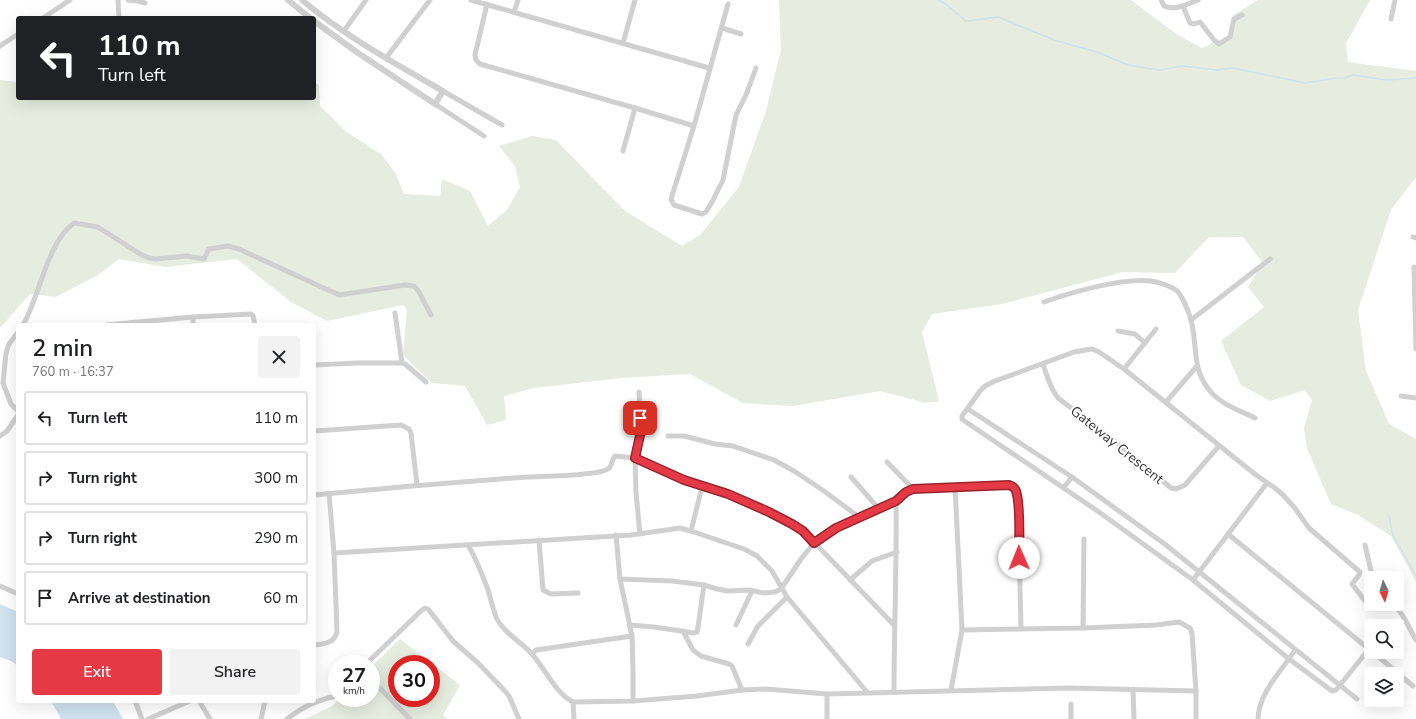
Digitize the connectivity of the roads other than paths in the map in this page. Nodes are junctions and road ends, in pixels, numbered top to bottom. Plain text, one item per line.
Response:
1 (70, 0) edge
2 (118, 0) edge
3 (128, 0) edge
4 (288, 0) edge
5 (302, 0) edge
6 (366, 0) edge
7 (430, 0) edge
8 (471, 0) edge
9 (518, 0) edge
10 (635, 0) edge
11 (1161, 0) edge
12 (1198, 0) edge
13 (1395, 0) edge
14 (145, 3) dead end
15 (487, 4) junction
16 (728, 4) dead end
17 (1183, 6) junction
18 (514, 12) junction
19 (1242, 15) dead end
20 (46, 16) edge
21 (119, 16) edge
22 (308, 16) edge
23 (1391, 19) dead end
24 (316, 22) edge
25 (722, 28) junction
26 (344, 31) junction
27 (741, 34) dead end
28 (16, 35) edge
29 (623, 42) junction
30 (0, 46) edge
31 (386, 58) junction
32 (710, 68) junction
33 (756, 68) dead end
34 (442, 91) junction
35 (435, 104) junction
36 (635, 108) junction
37 (502, 125) dead end
38 (694, 126) junction
39 (484, 136) dead end
40 (623, 151) dead end
41 (1270, 259) dead end
42 (1414, 266) dead end
43 (1044, 302) dead end
44 (1415, 303) edge
45 (395, 312) dead end
46 (431, 315) dead end
47 (193, 317) junction
48 (1191, 320) junction
49 (24, 323) edge
50 (140, 323) edge
51 (193, 323) edge
52 (255, 323) edge
53 (1156, 330) dead end
54 (1118, 331) dead end
55 (16, 335) edge
56 (1145, 343) junction
57 (1416, 349) edge
58 (402, 363) junction
59 (1043, 364) junction
60 (316, 365) edge
61 (1197, 366) junction
62 (1124, 369) junction
63 (426, 382) dead end
64 (1, 383) edge
65 (639, 392) dead end
66 (1402, 396) dead end
67 (1416, 398) edge
68 (1166, 402) junction
69 (16, 409) edge
70 (968, 409) junction
71 (16, 417) edge
72 (1255, 418) dead end
73 (316, 431) edge
74 (0, 436) edge
75 (668, 436) dead end
76 (1219, 446) junction
77 (635, 458) junction
78 (887, 462) dead end
79 (851, 477) dead end
80 (1072, 477) junction
81 (1267, 483) junction
82 (417, 486) junction
83 (955, 486) junction
84 (702, 487) junction
85 (1064, 487) junction
86 (913, 489) junction
87 (329, 493) junction
88 (316, 495) edge
89 (896, 501) junction
90 (879, 509) junction
91 (859, 517) junction
92 (691, 531) junction
93 (640, 534) junction
94 (1228, 534) junction
95 (616, 536) junction
96 (1084, 539) dead end
97 (539, 540) junction
98 (814, 543) junction
99 (1365, 544) dead end
100 (468, 546) junction
101 (897, 552) junction
102 (334, 553) junction
103 (1371, 571) edge
104 (1199, 572) junction
105 (620, 579) junction
106 (850, 580) junction
107 (1193, 580) junction
108 (704, 585) junction
109 (0, 586) edge
110 (781, 589) junction
111 (752, 591) junction
112 (16, 593) edge
113 (578, 593) dead end
114 (787, 597) junction
115 (1364, 599) edge
116 (1399, 611) edge
117 (629, 625) junction
118 (736, 625) dead end
119 (894, 625) junction
120 (1083, 628) junction
121 (1021, 629) junction
122 (962, 630) junction
123 (682, 632) junction
124 (632, 636) junction
125 (1416, 640) edge
126 (748, 644) dead end
127 (1364, 644) edge
128 (316, 645) edge
129 (1295, 650) junction
130 (532, 654) junction
131 (375, 655) edge
132 (1364, 658) edge
133 (1289, 659) junction
134 (1382, 659) edge
135 (1340, 685) junction
136 (1413, 686) dead end
137 (380, 688) edge
138 (1133, 689) junction
139 (742, 690) junction
140 (951, 690) junction
141 (1196, 691) junction
142 (867, 692) junction
143 (894, 692) junction
144 (826, 694) junction
145 (328, 699) edge
146 (1357, 699) dead end
147 (633, 701) junction
148 (573, 702) junction
149 (136, 703) edge
150 (185, 703) edge
151 (200, 703) edge
152 (265, 703) edge
153 (1071, 704) dead end
154 (142, 719) edge
155 (148, 719) edge
156 (210, 719) edge
157 (261, 719) edge
158 (287, 719) edge
159 (410, 719) edge
160 (519, 719) edge
161 (574, 719) edge
162 (827, 719) edge
163 (1072, 719) edge
164 (1134, 719) edge
165 (1196, 719) edge
166 (1258, 719) edge

1 - 20 street
2 - 21 street
3 - 14 street
4 - 22 street
5 - 26 street
6 - 26 street
7 - 31 street
8 - 15 street
9 - 18 street
10 - 29 street
11 - 17 street
12 - 17 street
13 - 23 street
15 - 18 street
15 - 36 street
16 - 25 street
17 - 19 street
18 - 29 street
24 - 35 street
25 - 27 street
25 - 32 street
26 - 31 street
28 - 30 street
29 - 32 street
31 - 34 street
32 - 38 street
33 - 38 street
34 - 35 street
34 - 37 street
35 - 39 street
36 - 38 street
36 - 40 street
41 - 48 street
42 - 44 street
43 - 48 street
44 - 57 street
45 - 58 street
46 - 49 street
47 - 50 street
47 - 51 street
47 - 52 street
48 - 61 street
53 - 56 street
54 - 56 street
55 - 64 street
56 - 62 street
58 - 60 street
58 - 63 street
59 - 62 street
59 - 70 street
59 - 76 street, Gateway Crescent
61 - 68 street
61 - 72 street
62 - 68 street
64 - 69 street
65 - 77 street
66 - 67 street
68 - 76 street
70 - 80 street
70 - 85 street
71 - 74 street
73 - 82 street
75 - 91 street
76 - 81 street
77 - 82 street
77 - 84 street
77 - 93 street
78 - 86 street
79 - 90 street
80 - 85 street
80 - 104 street
81 - 94 street
81 - 115 street
82 - 87 street
83 - 86 street
83 - 121 street
83 - 122 street
84 - 92 street
84 - 98 street
85 - 107 street
86 - 89 street
87 - 88 street
87 - 102 street
89 - 90 street
89 - 101 street
90 - 91 street
91 - 98 street
92 - 93 street
92 - 110 street
93 - 95 street
94 - 104 street
94 - 127 street
95 - 97 street
95 - 105 street
96 - 120 street
97 - 100 street
97 - 113 street
98 - 106 street
98 - 110 street
99 - 103 street
100 - 102 street
100 - 130 street
101 - 106 street
101 - 119 street
102 - 128 street
104 - 107 street
104 - 129 street
105 - 108 street
105 - 117 street
106 - 119 street
107 - 133 street
108 - 111 street
108 - 123 street
109 - 112 street
110 - 111 street
110 - 114 street
111 - 118 street
114 - 126 street
114 - 142 street
116 - 125 street
117 - 123 street
117 - 124 street
119 - 143 street
120 - 121 street
120 - 141 street
121 - 122 street
122 - 140 street
123 - 139 street
124 - 130 street
124 - 147 street
129 - 133 street
129 - 135 street
130 - 148 street
131 - 160 street
132 - 135 street
133 - 135 street
133 - 166 street
134 - 136 street
135 - 146 street
137 - 159 street
138 - 140 street
138 - 141 street
138 - 164 street
139 - 144 street
139 - 147 street
140 - 143 street
141 - 165 street
142 - 143 street
142 - 144 street
144 - 162 street
145 - 158 street
147 - 148 street
148 - 161 street
149 - 154 street
150 - 155 street
151 - 156 street
152 - 157 street
153 - 163 street

